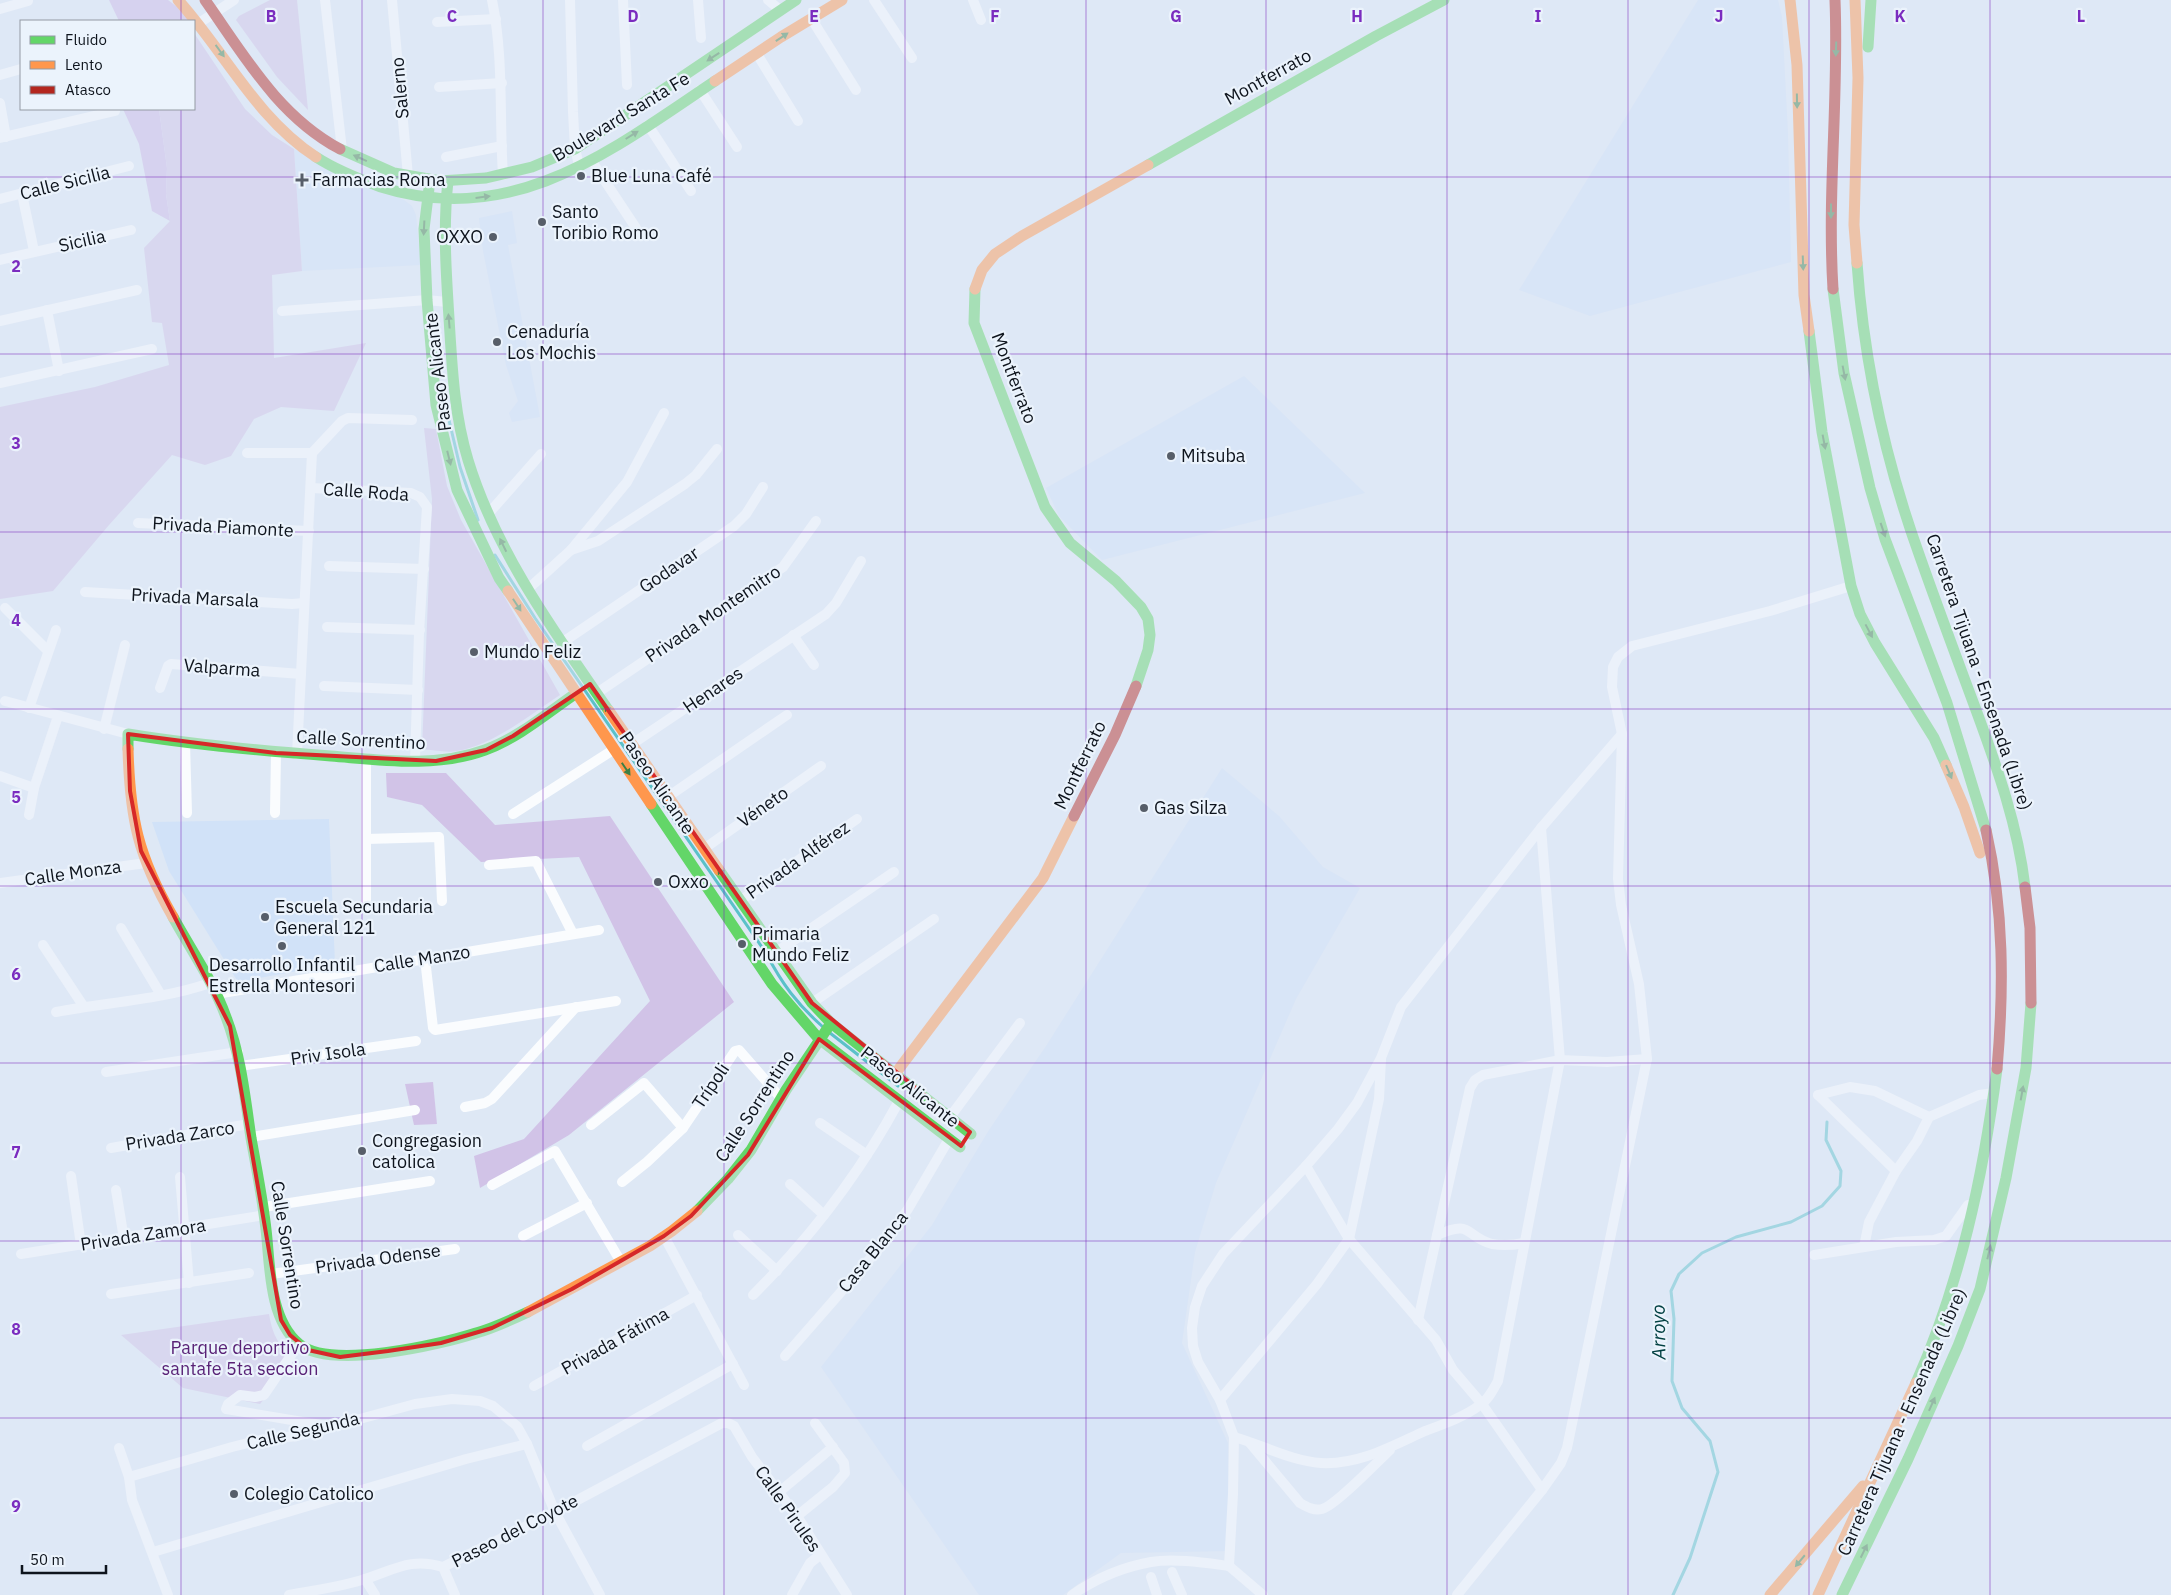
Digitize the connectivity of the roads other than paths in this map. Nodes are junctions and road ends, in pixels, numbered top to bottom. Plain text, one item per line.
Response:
1 (178, 0) edge
2 (205, 0) edge
3 (234, 0) edge
4 (325, 0) edge
5 (392, 0) edge
6 (492, 0) edge
7 (570, 0) edge
8 (623, 0) edge
9 (698, 0) edge
10 (768, 0) edge
11 (796, 0) edge
12 (842, 0) edge
13 (874, 0) edge
14 (973, 0) edge
15 (1444, 0) edge
16 (1790, 0) edge
17 (1835, 0) edge
18 (1855, 0) edge
19 (1871, 0) edge
20 (28, 1) edge
21 (0, 9) edge
22 (780, 10) junction
23 (214, 12) junction
24 (811, 18) junction
25 (496, 19) junction
26 (981, 20) dead end
27 (437, 22) dead end
28 (199, 23) junction
29 (700, 38) dead end
30 (757, 54) junction
31 (912, 58) dead end
32 (20, 69) edge
33 (0, 74) edge
34 (1858, 78) junction
35 (502, 83) junction
36 (627, 85) dead end
37 (439, 87) dead end
38 (700, 90) junction
39 (856, 90) dead end
40 (0, 103) edge
41 (115, 111) dead end
42 (798, 121) dead end
43 (648, 125) junction
44 (3, 137) edge
45 (502, 146) junction
46 (737, 147) dead end
47 (575, 149) junction
48 (342, 150) junction
49 (446, 157) dead end
50 (591, 160) junction
51 (579, 165) junction
52 (129, 166) dead end
53 (503, 175) junction
54 (408, 176) junction
55 (430, 180) junction
56 (448, 181) junction
57 (690, 191) dead end
58 (22, 194) junction
59 (427, 198) junction
60 (0, 199) edge
61 (446, 200) junction
62 (636, 228) dead end
63 (131, 230) dead end
64 (34, 252) junction
65 (0, 260) edge
66 (137, 290) dead end
67 (426, 300) junction
68 (447, 302) junction
69 (47, 310) junction
70 (282, 311) dead end
71 (0, 321) edge
72 (152, 349) dead end
73 (59, 371) junction
74 (0, 383) edge
75 (455, 401) junction
76 (436, 405) junction
77 (664, 413) dead end
78 (412, 420) dead end
79 (716, 450) dead end
80 (247, 453) dead end
81 (312, 453) junction
82 (542, 454) dead end
83 (763, 487) dead end
84 (311, 488) junction
85 (489, 513) junction
86 (816, 521) dead end
87 (138, 523) dead end
88 (309, 531) junction
89 (571, 550) junction
90 (861, 562) dead end
91 (329, 566) dead end
92 (424, 569) junction
93 (1851, 586) junction
94 (528, 589) junction
95 (85, 592) dead end
96 (304, 603) junction
97 (5, 608) dead end
98 (327, 627) dead end
99 (56, 630) dead end
100 (420, 630) junction
101 (794, 635) junction
102 (563, 642) junction
103 (125, 645) dead end
104 (47, 650) junction
105 (814, 665) dead end
106 (301, 674) junction
107 (324, 686) dead end
108 (160, 688) dead end
109 (593, 688) junction
110 (418, 690) junction
111 (575, 694) junction
112 (5, 701) dead end
113 (29, 708) junction
114 (787, 715) dead end
115 (58, 716) junction
116 (104, 729) junction
117 (128, 734) junction
118 (1622, 734) junction
119 (185, 743) junction
120 (632, 744) junction
121 (613, 750) junction
122 (276, 753) junction
123 (297, 754) junction
124 (366, 758) junction
125 (415, 761) junction
126 (821, 766) dead end
127 (0, 776) edge
128 (34, 788) junction
129 (669, 796) junction
130 (187, 813) dead end
131 (275, 813) dead end
132 (513, 814) dead end
133 (28, 815) dead end
134 (857, 818) dead end
135 (1542, 828) junction
136 (366, 839) junction
137 (704, 848) junction
138 (146, 862) junction
139 (489, 865) dead end
140 (894, 872) dead end
141 (0, 883) edge
142 (1996, 888) junction
143 (442, 901) dead end
144 (740, 901) junction
145 (366, 909) dead end
146 (934, 919) dead end
147 (121, 928) dead end
148 (599, 930) dead end
149 (573, 934) junction
150 (43, 945) dead end
151 (775, 953) junction
152 (425, 959) junction
153 (210, 983) junction
154 (216, 994) junction
155 (161, 995) junction
156 (616, 1001) dead end
157 (812, 1004) junction
158 (84, 1007) junction
159 (576, 1007) junction
160 (56, 1012) dead end
161 (831, 1023) junction
162 (1020, 1023) dead end
163 (820, 1039) junction
164 (416, 1041) dead end
165 (238, 1052) junction
166 (1381, 1058) junction
167 (1647, 1059) junction
168 (1560, 1060) junction
169 (240, 1066) junction
170 (106, 1072) dead end
171 (895, 1074) junction
172 (1994, 1092) junction
173 (781, 1098) junction
174 (899, 1101) junction
175 (465, 1107) dead end
176 (415, 1110) dead end
177 (950, 1117) junction
178 (1929, 1117) junction
179 (820, 1123) dead end
180 (249, 1124) junction
181 (591, 1126) dead end
182 (683, 1128) junction
183 (971, 1134) joint
184 (251, 1138) junction
185 (950, 1140) junction
186 (960, 1147) joint
187 (111, 1148) dead end
188 (867, 1155) junction
189 (1306, 1166) junction
190 (1896, 1171) junction
191 (71, 1176) dead end
192 (180, 1177) dead end
193 (430, 1182) dead end
194 (622, 1182) dead end
195 (790, 1184) dead end
196 (492, 1185) dead end
197 (116, 1190) dead end
198 (1977, 1190) junction
199 (587, 1203) junction
200 (265, 1211) junction
201 (824, 1215) junction
202 (185, 1228) junction
203 (738, 1235) dead end
204 (1437, 1235) junction
205 (524, 1236) dead end
206 (124, 1239) junction
207 (1349, 1239) junction
208 (666, 1240) junction
209 (1524, 1243) junction
210 (81, 1245) junction
211 (1864, 1246) junction
212 (454, 1249) dead end
213 (21, 1254) dead end
214 (1814, 1255) dead end
215 (621, 1262) junction
216 (777, 1271) junction
217 (250, 1273) dead end
218 (271, 1274) junction
219 (189, 1283) junction
220 (110, 1294) dead end
221 (697, 1295) junction
222 (753, 1295) dead end
223 (1418, 1320) junction
224 (298, 1345) junction
225 (784, 1356) dead end
226 (734, 1364) junction
227 (744, 1385) dead end
228 (534, 1386) dead end
229 (1220, 1400) junction
230 (1482, 1404) junction
231 (728, 1423) joint
232 (815, 1423) dead end
233 (330, 1426) junction
234 (1234, 1438) junction
235 (1250, 1442) junction
236 (527, 1444) junction
237 (587, 1446) dead end
238 (1394, 1447) junction
239 (119, 1448) dead end
240 (833, 1448) junction
241 (1877, 1470) junction
242 (129, 1477) junction
243 (1542, 1490) junction
244 (778, 1494) junction
245 (555, 1512) junction
246 (797, 1516) junction
247 (153, 1552) junction
248 (820, 1555) junction
249 (1229, 1566) junction
250 (444, 1567) junction
251 (1172, 1572) dead end
252 (1151, 1577) dead end
253 (365, 1579) junction
254 (168, 1595) edge
255 (289, 1595) edge
256 (375, 1595) edge
257 (455, 1595) edge
258 (600, 1595) edge
259 (792, 1595) edge
260 (847, 1595) edge
261 (1072, 1595) edge
262 (1157, 1595) edge
263 (1182, 1595) edge
264 (1263, 1595) edge
265 (1457, 1595) edge
266 (1770, 1595) edge
267 (1818, 1595) edge
268 (1842, 1595) edge

1 - 28 main road, Boulevard Santa Fe
2 - 23 main road, Boulevard Santa Fe
3 - 23 street
4 - 48 street
5 - 54 street, Salerno
6 - 25 street
7 - 47 street
8 - 36 street
9 - 29 street
10 - 22 street
11 - 22 main road, Boulevard Santa Fe
12 - 24 main road, Boulevard Santa Fe
13 - 31 street
14 - 26 street
15 - 171 main road, Montferrato
16 -> 93 main road
17 -> 142 main road, Carretera Tijuana - Ensenada (Libre)
18 - 34 main road, Carretera Tijuana - Ensenada (Libre)
19 - 34 main road
20 - 21 street
22 -> 47 main road, Boulevard Santa Fe
23 - 28 street
23 - 48 main road, Boulevard Santa Fe
30 -> 24 main road, Boulevard Santa Fe
24 - 39 street
25 - 27 street
25 - 35 street
28 -> 59 main road, Boulevard Santa Fe
30 - 38 main road, Boulevard Santa Fe
30 - 42 street
32 - 33 street
268 -> 34 main road, Carretera Tijuana - Ensenada (Libre)
35 - 37 street
35 - 45 street
38 - 43 main road, Boulevard Santa Fe
38 - 46 street
40 - 44 street
41 - 44 street
50 -> 43 main road, Boulevard Santa Fe
43 - 57 street
45 - 49 street
45 - 53 street
47 - 51 street
47 - 53 main road, Boulevard Santa Fe
54 -> 48 main road, Boulevard Santa Fe
50 - 51 main road, Boulevard Santa Fe
50 - 62 street
61 -> 51 main road, Boulevard Santa Fe
52 - 58 street, Calle Sicilia
53 - 56 main road, Boulevard Santa Fe
54 - 55 main road, Boulevard Santa Fe
55 - 56 main road, Boulevard Santa Fe
55 - 59 main road, Paseo Alicante
56 - 61 main road, Paseo Alicante
58 - 60 street, Calle Sicilia
58 - 64 street, Sicilia
59 - 61 main road, Boulevard Santa Fe
59 -> 67 main road, Paseo Alicante
61 - 68 main road, Paseo Alicante
63 - 64 street, Sicilia
64 - 65 street, Sicilia
66 - 69 street
67 - 68 street
67 - 70 street
67 - 76 main road, Paseo Alicante
75 -> 68 main road, Paseo Alicante
69 - 71 street
69 - 73 street
72 - 73 street
73 - 74 street
75 - 76 main road
75 - 85 main road, Paseo Alicante
76 -> 111 main road, Paseo Alicante
77 - 89 street
78 - 81 street
79 - 89 street
80 - 81 street
81 - 84 street
82 - 85 street
83 - 102 street, Godavar
84 - 88 street, Calle Roda
84 - 92 street, Calle Roda
94 -> 85 main road, Paseo Alicante
86 - 109 street, Privada Montemitro
87 - 88 street, Privada Piamonte
88 - 96 street, Calle Roda
89 - 94 street
90 - 101 street, Henares
91 - 92 street
92 - 100 street, Calle Roda
93 - 118 street
93 -> 142 main road
94 - 102 main road, Paseo Alicante
95 - 96 street, Privada Marsala
96 - 106 street, Calle Roda
97 - 104 street
98 - 100 street
99 - 104 street
100 - 110 street, Calle Roda
101 - 105 street
101 - 120 street, Henares
102 - 109 main road, Paseo Alicante
103 - 116 street
104 - 113 street
106 - 108 street, Valparma
106 - 123 street, Calle Roda
107 - 110 street
109 - 111 street, Privada Montemitro
120 -> 109 main road, Paseo Alicante
110 - 125 street, Calle Roda
111 - 121 main road, Paseo Alicante
111 - 125 main road, Calle Sorrentino
112 - 113 street, Calle Sorrentino
113 - 115 street, Calle Sorrentino
114 - 129 street
115 - 116 street, Calle Sorrentino
115 - 128 street
116 - 117 street, Calle Sorrentino
117 - 119 main road, Calle Sorrentino
117 - 138 main road, Calle Sorrentino
118 - 135 street
118 - 167 street
119 - 122 main road, Calle Sorrentino
119 - 130 street
120 - 129 main road, Paseo Alicante
121 - 132 street
121 -> 163 main road, Paseo Alicante
122 - 123 main road, Calle Sorrentino
122 - 131 street
123 - 124 main road, Calle Sorrentino
124 - 125 main road, Calle Sorrentino
124 - 136 street
126 - 137 street, Véneto
127 - 128 street
128 - 133 street
129 - 137 main road, Paseo Alicante
134 - 144 street, Privada Alférez
135 - 166 street
135 - 168 street
136 - 143 street
136 - 145 street
144 -> 137 main road, Paseo Alicante
138 - 141 street, Calle Monza
138 - 153 main road, Calle Sorrentino
139 - 149 street
140 - 151 street
142 - 172 main road, Carretera Tijuana - Ensenada (Libre)
144 - 151 main road, Paseo Alicante
146 - 157 street
147 - 155 street
148 - 149 street, Calle Manzo
149 - 152 street, Calle Manzo
150 - 158 street
151 - 157 main road, Paseo Alicante
152 - 154 street, Calle Manzo
152 - 159 street
153 - 154 main road, Calle Sorrentino
153 - 155 street
154 - 165 main road, Calle Sorrentino
155 - 158 street
156 - 159 street
157 - 161 main road, Paseo Alicante
158 - 160 street
159 - 175 street
161 - 163 main road, Calle Sorrentino
161 - 171 main road, Paseo Alicante
162 - 177 street
163 - 173 main road, Calle Sorrentino
163 - 174 main road, Paseo Alicante
164 - 169 street, Priv Isola
165 - 169 main road, Calle Sorrentino
165 - 170 street
166 - 189 street
166 - 207 street
167 - 168 street
167 - 243 street
168 - 204 street
168 - 209 street
169 - 180 main road, Calle Sorrentino
171 - 177 main road, Paseo Alicante
172 - 178 street
172 - 198 main road, Carretera Tijuana - Ensenada (Libre)
173 - 182 street, Trípoli
173 - 208 main road, Calle Sorrentino
174 - 185 main road, Paseo Alicante
174 - 188 street
176 - 184 street
177 - 183 main road, Paseo Alicante
178 - 190 street
178 - 190 street
179 - 188 street
180 - 184 main road, Calle Sorrentino
180 - 187 street, Privada Zarco
181 - 182 street, Trípoli
182 - 194 street, Trípoli
183 - 186 street, Paseo Alicante
184 - 200 main road, Calle Sorrentino
185 - 186 main road, Paseo Alicante
185 - 225 street, Casa Blanca
188 - 201 street
189 - 207 street
189 - 229 street
190 - 211 street
191 - 210 street
192 - 202 street
193 - 200 street, Privada Zamora
195 - 201 street
196 - 199 street
197 - 206 street
198 - 211 street
198 - 241 main road, Carretera Tijuana - Ensenada (Libre)
199 - 205 street
199 - 215 street
200 - 202 street, Privada Zamora
200 - 218 main road, Calle Sorrentino
201 - 216 street
202 - 206 street, Privada Zamora
202 - 219 street
203 - 216 street
204 - 209 street
204 - 223 street
206 - 210 street, Privada Zamora
207 - 223 street
207 - 229 street
208 - 215 main road, Calle Sorrentino
208 - 221 street
209 - 230 street
210 - 213 street, Privada Zamora
211 - 214 street
212 - 218 street, Privada Odense
215 - 224 main road, Calle Sorrentino
216 - 222 street
217 - 219 street
218 - 224 main road, Calle Sorrentino
219 - 220 street
221 - 226 street
221 - 228 street, Privada Fátima
223 - 230 street
224 - 233 street
226 - 227 street
226 - 237 street
229 - 234 street
230 - 238 street
230 - 243 street
231 - 244 street, Calle Pirules
231 - 245 street, Paseo del Coyote
232 - 240 street
233 - 236 street, Calle Segunda
233 - 242 street, Calle Segunda
234 - 235 street
234 - 249 street
235 - 238 street
235 - 238 street
236 - 245 street, Calle Segunda
236 - 247 street
239 - 242 street
240 - 244 street
240 - 246 street
241 -> 266 main road
241 - 267 main road, Carretera Tijuana - Ensenada (Libre)
242 - 247 street
243 - 265 street
244 - 246 street, Calle Pirules
245 - 250 street, Paseo del Coyote
245 - 258 street, Calle Segunda
246 - 248 street, Calle Pirules
247 - 254 street
248 - 259 street
248 - 260 street, Calle Pirules
249 - 261 street
249 - 264 street
250 - 253 street, Paseo del Coyote
250 - 257 street
251 - 263 street
252 - 262 street
253 - 255 street, Paseo del Coyote
253 - 256 street

